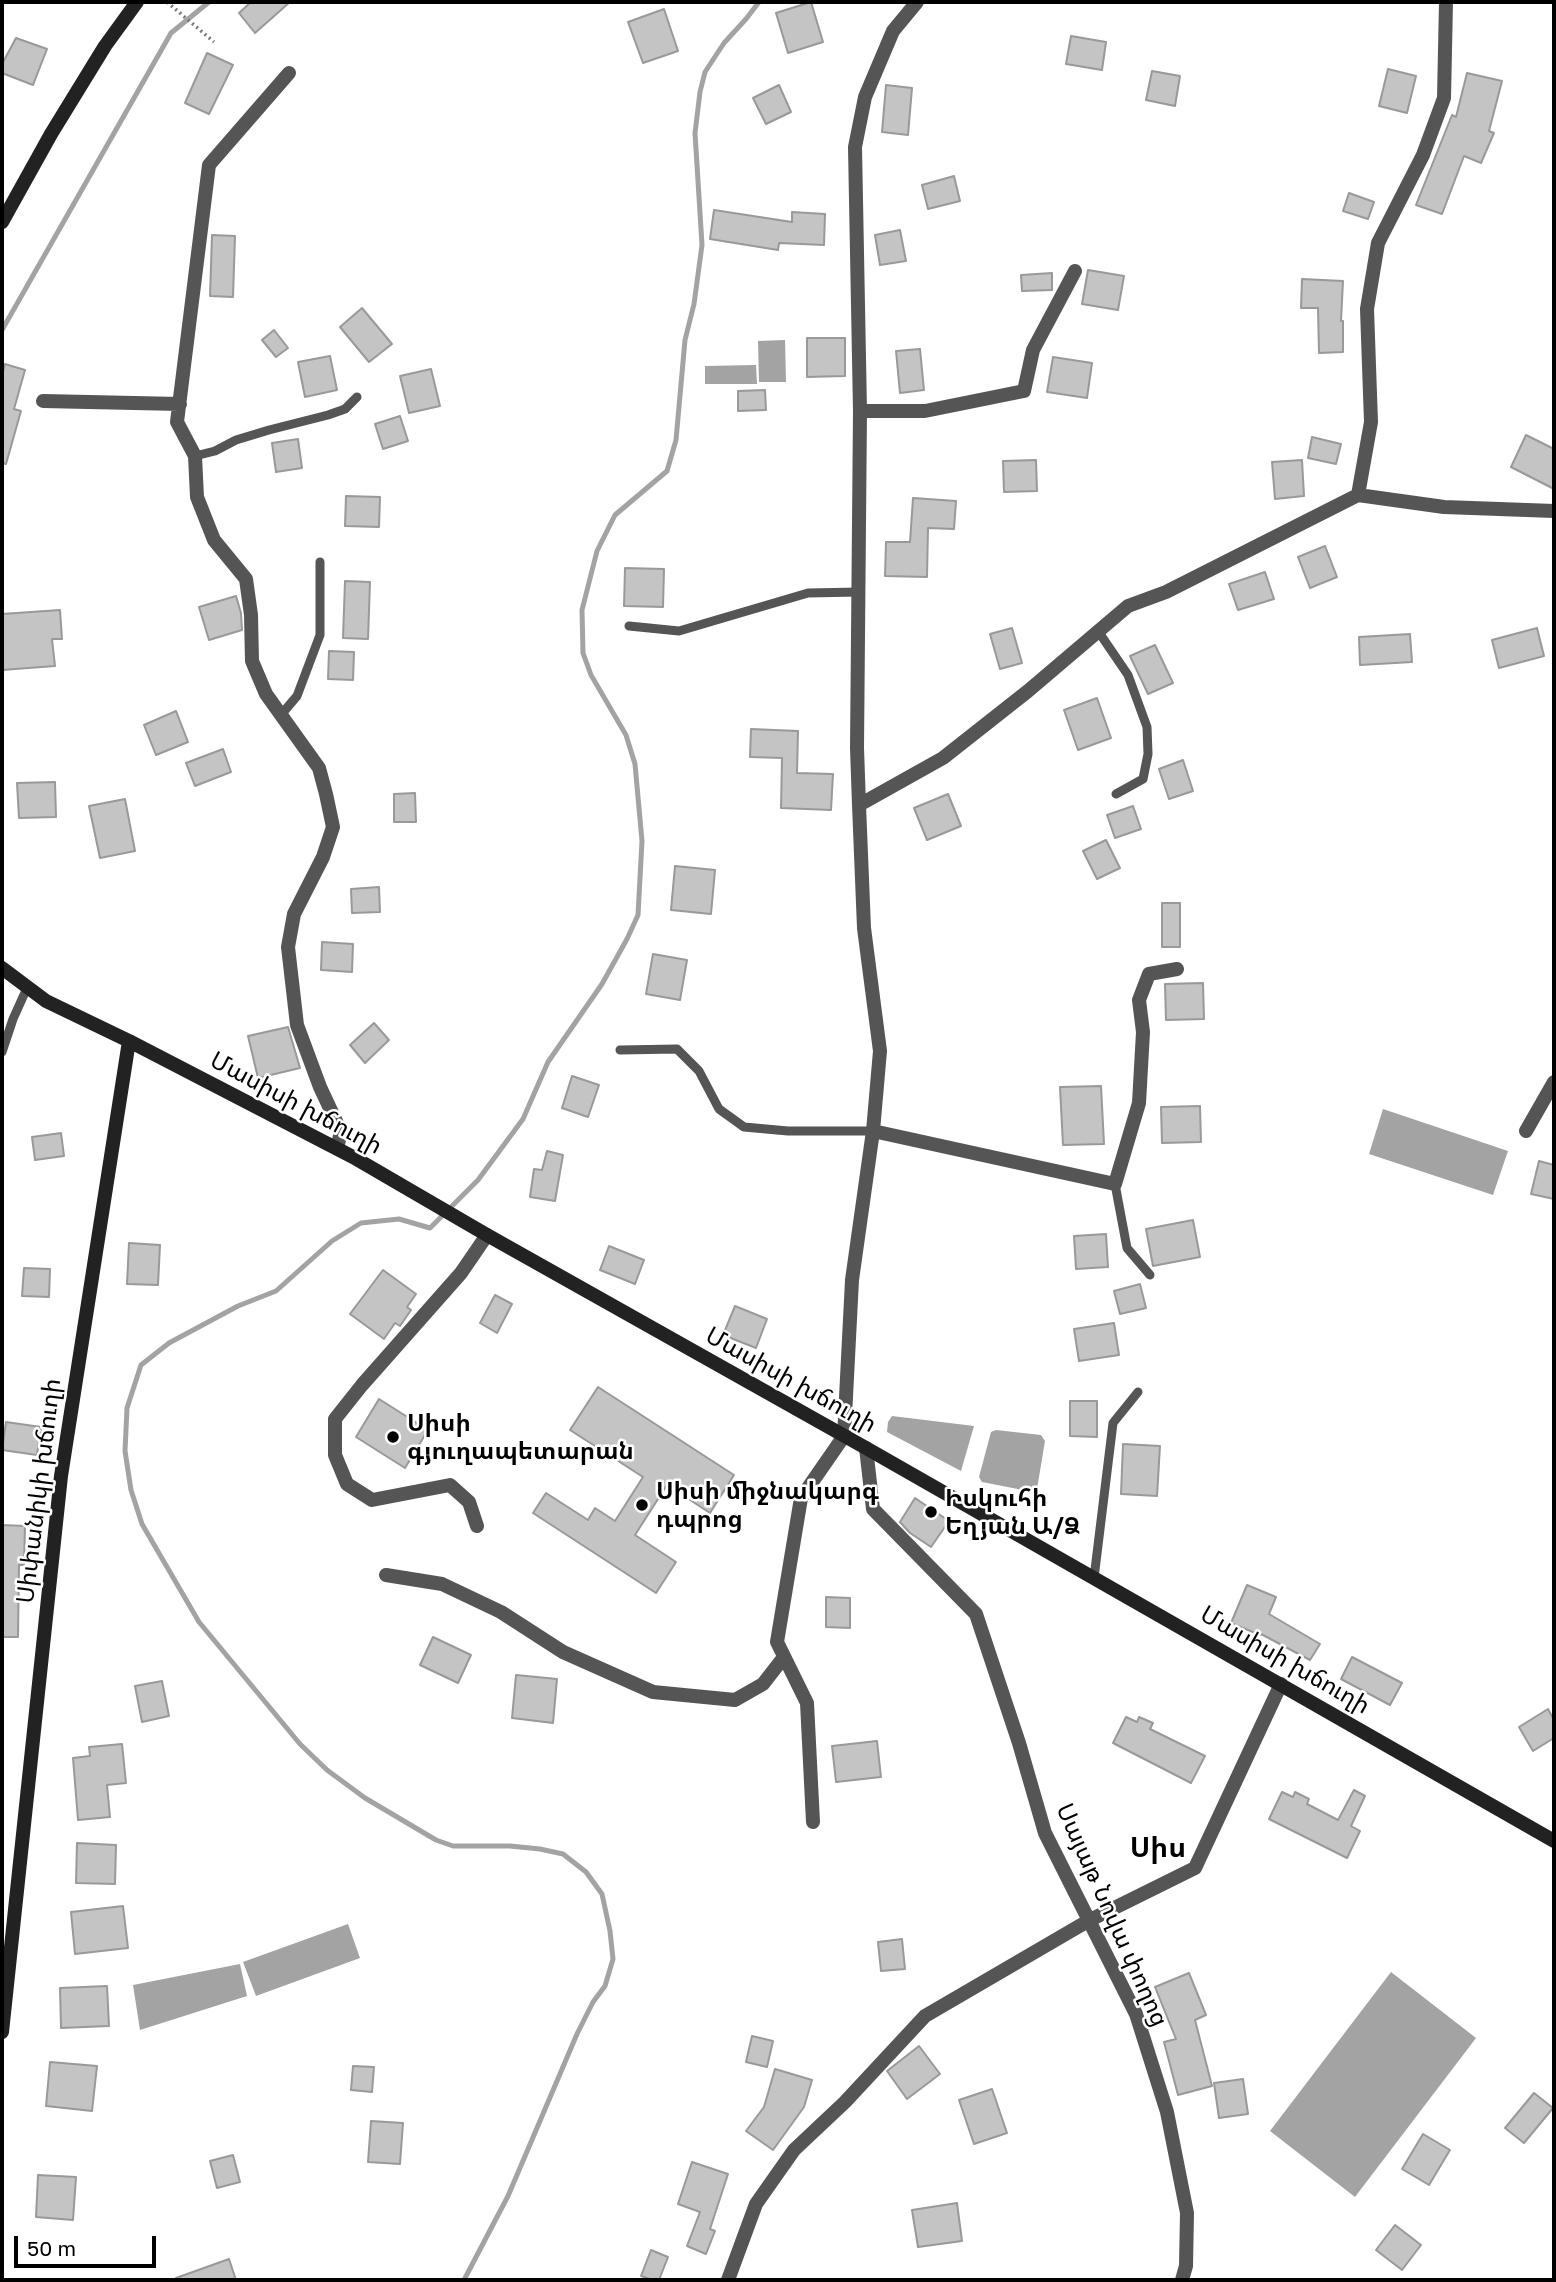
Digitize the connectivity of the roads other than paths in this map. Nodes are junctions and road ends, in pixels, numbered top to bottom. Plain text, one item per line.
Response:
1 (137, 2) edge
2 (917, 2) edge
3 (1446, 2) edge
4 (289, 73) dead end
5 (2, 222) edge
6 (1075, 271) dead end
7 (357, 397) dead end
8 (43, 401) dead end
9 (180, 404) junction
10 (860, 411) junction
11 (195, 456) junction
12 (1358, 495) junction
13 (1554, 511) edge
14 (320, 562) dead end
15 (859, 592) junction
16 (629, 626) dead end
17 (1098, 631) junction
18 (280, 716) junction
19 (1115, 794) dead end
20 (859, 805) junction
21 (2, 968) edge
22 (1177, 969) dead end
23 (27, 988) junction
24 (129, 1041) junction
25 (620, 1049) dead end
26 (2, 1052) edge
27 (1554, 1082) edge
28 (873, 1131) junction
29 (1526, 1131) dead end
30 (337, 1149) junction
31 (1115, 1184) junction
32 (487, 1236) junction
33 (1150, 1275) dead end
34 (1138, 1392) dead end
35 (844, 1436) junction
36 (866, 1448) junction
37 (477, 1526) dead end
38 (386, 1575) dead end
39 (1094, 1578) junction
40 (784, 1657) junction
41 (1282, 1684) junction
42 (813, 1822) dead end
43 (1550, 1835) edge
44 (1088, 1921) junction
45 (2, 2032) edge
46 (727, 2280) edge
47 (1182, 2280) edge

1 - 5 main road
2 - 10 street
3 - 12 street
4 - 9 street
6 - 10 street
7 - 11 lane
8 - 9 street
9 - 11 street
10 - 15 street
11 - 18 street
12 - 13 street
12 - 17 street
14 - 18 lane
15 - 16 lane
15 - 20 street
17 - 19 lane
17 - 20 street
18 - 30 street
20 - 28 street
21 - 23 main road, Մասիսի խճուղի
22 - 31 street
23 - 24 main road, Մասիսի խճուղի
23 - 26 lane
24 - 30 main road, Մասիսի խճուղի
24 - 45 main road, Սիփանիկի խճուղի
25 - 28 lane
27 - 29 street
28 - 31 street
28 - 35 street
30 - 32 main road, Մասիսի խճուղի
31 - 33 lane
32 - 35 main road, Մասիսի խճուղի
32 - 37 street
34 - 39 lane
35 - 36 main road, Մասիսի խճուղի
35 - 40 street
36 - 39 main road, Մասիսի խճուղի
36 - 44 street, Սայաթ Նովա փողոց
38 - 40 street
39 - 41 main road, Մասիսի խճուղի
40 - 42 street
41 - 43 main road, Մասիսի խճուղի
41 - 44 street
44 - 46 street
44 - 47 street, Սայաթ Նովա փողոց

